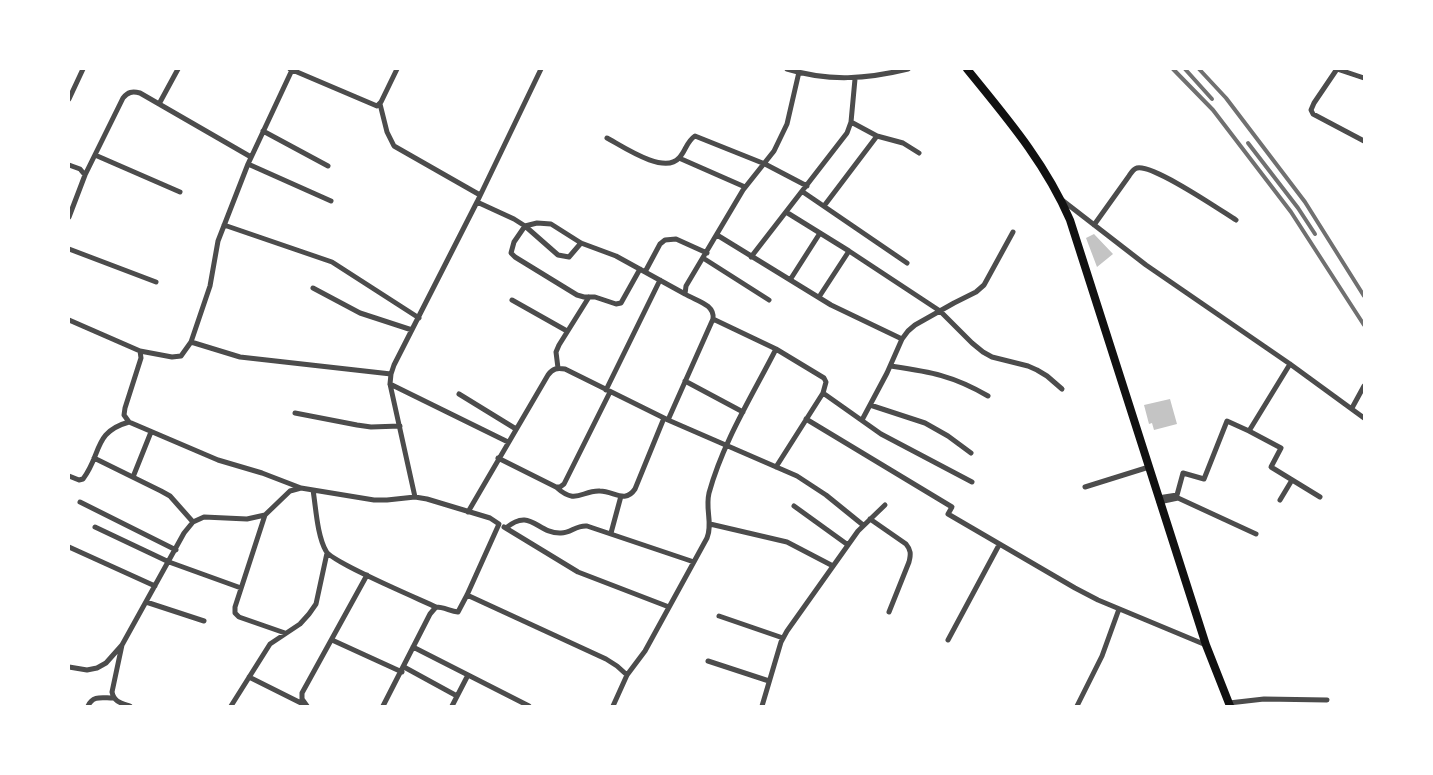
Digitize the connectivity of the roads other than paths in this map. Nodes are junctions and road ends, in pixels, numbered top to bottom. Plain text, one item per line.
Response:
1 (83, 69) edge
2 (178, 69) edge
3 (291, 69) edge
4 (397, 69) edge
5 (541, 69) edge
6 (787, 69) edge
7 (908, 69) edge
8 (967, 69) edge
9 (1337, 69) edge
10 (799, 72) junction
11 (1364, 78) edge
12 (855, 79) junction
13 (69, 99) edge
14 (159, 104) junction
15 (380, 104) junction
16 (851, 122) junction
17 (263, 132) junction
18 (877, 136) junction
19 (607, 138) dead end
20 (1364, 141) edge
21 (919, 153) dead end
22 (95, 155) junction
23 (251, 157) junction
24 (679, 158) junction
25 (248, 164) junction
26 (765, 164) junction
27 (69, 165) edge
28 (328, 166) dead end
29 (85, 175) junction
30 (807, 186) junction
31 (745, 187) junction
32 (180, 192) dead end
33 (802, 192) junction
34 (480, 195) junction
35 (1061, 200) junction
36 (331, 201) dead end
37 (477, 202) junction
38 (824, 206) junction
39 (786, 212) junction
40 (69, 216) edge
41 (1236, 220) dead end
42 (1094, 225) junction
43 (224, 226) junction
44 (525, 226) junction
45 (1013, 232) dead end
46 (820, 233) junction
47 (718, 235) junction
48 (581, 243) junction
49 (69, 250) edge
50 (849, 251) junction
51 (707, 253) junction
52 (752, 257) junction
53 (703, 258) junction
54 (907, 263) dead end
55 (643, 270) junction
56 (660, 280) junction
57 (790, 280) junction
58 (156, 282) dead end
59 (313, 288) dead end
60 (685, 294) junction
61 (589, 297) junction
62 (819, 297) junction
63 (512, 300) dead end
64 (769, 300) dead end
65 (940, 311) junction
66 (418, 318) junction
67 (713, 319) junction
68 (70, 323) edge
69 (412, 330) junction
70 (567, 331) junction
71 (902, 339) junction
72 (191, 342) junction
73 (776, 349) junction
74 (140, 351) junction
75 (1290, 364) junction
76 (890, 366) junction
77 (558, 368) junction
78 (391, 374) junction
79 (685, 381) junction
80 (390, 384) junction
81 (1364, 386) edge
82 (1062, 389) dead end
83 (608, 391) junction
84 (823, 393) junction
85 (458, 394) dead end
86 (988, 396) dead end
87 (870, 405) junction
88 (1352, 408) junction
89 (743, 412) junction
90 (295, 413) dead end
91 (1364, 418) edge
92 (666, 419) junction
93 (806, 419) junction
94 (862, 420) junction
95 (129, 422) junction
96 (400, 426) junction
97 (516, 429) junction
98 (1248, 431) junction
99 (151, 432) junction
100 (508, 442) junction
101 (726, 445) junction
102 (971, 453) dead end
103 (94, 458) junction
104 (498, 458) junction
105 (776, 467) junction
106 (1149, 468) junction
107 (69, 476) edge
108 (133, 477) junction
109 (1292, 480) junction
110 (972, 482) dead end
111 (1085, 486) dead end
112 (556, 487) junction
113 (301, 488) junction
114 (313, 490) junction
115 (415, 496) junction
116 (621, 496) junction
117 (1320, 497) dead end
118 (1159, 500) junction
119 (1280, 500) dead end
120 (80, 502) dead end
121 (885, 505) dead end
122 (794, 506) dead end
123 (468, 512) junction
124 (265, 515) junction
125 (870, 519) junction
126 (194, 522) junction
127 (499, 524) junction
128 (710, 524) junction
129 (863, 526) junction
130 (94, 527) dead end
131 (506, 528) junction
132 (611, 533) junction
133 (1256, 534) dead end
134 (999, 544) junction
135 (848, 545) junction
136 (69, 547) edge
137 (176, 550) junction
138 (327, 553) junction
139 (169, 562) junction
140 (694, 562) junction
141 (833, 566) junction
142 (367, 575) junction
143 (155, 586) junction
144 (241, 588) junction
145 (468, 594) junction
146 (146, 602) junction
147 (436, 607) junction
148 (669, 607) junction
149 (1120, 609) junction
150 (889, 612) dead end
151 (719, 616) dead end
152 (204, 621) dead end
153 (285, 634) junction
154 (783, 638) junction
155 (332, 640) junction
156 (948, 640) dead end
157 (122, 645) junction
158 (1206, 645) junction
159 (414, 648) junction
160 (708, 660) dead end
161 (69, 667) edge
162 (403, 669) junction
163 (468, 675) junction
164 (626, 675) junction
165 (249, 677) junction
166 (769, 681) junction
167 (457, 696) junction
168 (113, 698) junction
169 (1327, 700) dead end
170 (1229, 705) edge
171 (88, 706) edge
172 (130, 706) edge
173 (230, 706) edge
174 (306, 706) edge
175 (383, 706) edge
176 (452, 706) edge
177 (529, 706) edge
178 (613, 706) edge
179 (762, 706) edge
180 (1077, 706) edge

1 - 13 street
2 - 14 street
3 - 15 street
3 - 17 street
4 - 15 street
5 - 34 street
6 - 10 street
7 - 12 street
8 - 35 main road
9 - 11 street
9 - 20 street
10 - 12 street
10 - 26 street
12 - 16 street
14 - 22 street
14 - 23 street
15 - 34 street
16 - 18 street
16 - 30 street
17 - 23 street
17 - 28 street
18 - 21 street
18 - 38 street
19 - 24 street
22 - 29 street
22 - 32 street
23 - 25 street
24 - 26 street
24 - 31 street
25 - 36 street
25 - 43 street
26 - 30 street
26 - 31 street
27 - 29 street
29 - 40 street
30 - 33 street
31 - 47 street
33 - 38 street
33 - 39 street
34 - 37 street
35 - 42 street
35 - 106 main road
37 - 44 street
37 - 66 street
38 - 54 street
39 - 46 street
39 - 52 street
41 - 42 street
42 - 75 street
43 - 66 street
43 - 72 street
44 - 48 street
44 - 48 street
44 - 61 street
45 - 65 street
46 - 50 street
46 - 57 street
47 - 51 street
47 - 52 street
48 - 55 street
49 - 58 street
50 - 62 street
50 - 65 street
51 - 53 street
51 - 55 street
52 - 57 street
53 - 60 street
53 - 64 street
55 - 56 street
55 - 61 street
56 - 60 street
56 - 83 street
57 - 62 street
59 - 69 street
60 - 67 street
61 - 70 street
62 - 71 street
63 - 70 street
65 - 71 street
65 - 82 street
66 - 69 street
67 - 73 street
67 - 79 street
68 - 74 street
69 - 78 street
70 - 77 street
71 - 76 street
72 - 74 street
72 - 78 street
73 - 84 street
73 - 89 street
74 - 95 street
75 - 88 street
75 - 98 street
76 - 86 street
76 - 87 street
77 - 83 street
77 - 97 street
78 - 80 street
79 - 89 street
79 - 92 street
80 - 96 street
80 - 100 street
81 - 88 street
83 - 92 street
83 - 112 street
84 - 93 street
84 - 94 street
85 - 97 street
87 - 94 street
87 - 102 street
88 - 91 street
89 - 101 street
90 - 96 street
92 - 101 street
92 - 116 street
93 - 105 street
93 - 134 street
94 - 110 street
95 - 99 street
95 - 103 street
96 - 115 street
97 - 100 street
98 - 109 street
98 - 118 street
99 - 108 street
99 - 113 street
100 - 104 street
101 - 105 street
101 - 128 street
103 - 107 street
103 - 108 street
104 - 112 street
104 - 123 street
105 - 129 street
106 - 111 street
106 - 118 main road
108 - 126 street
109 - 117 street
109 - 119 street
112 - 116 street
113 - 114 street
113 - 124 street
114 - 115 street
114 - 138 street
115 - 123 street
116 - 132 street
118 - 133 street
118 - 158 main road
120 - 137 street
121 - 125 street
122 - 135 street
123 - 127 street
124 - 126 street
124 - 144 street
125 - 129 street
125 - 150 street
126 - 137 street
127 - 131 street
127 - 145 street
128 - 140 street
128 - 141 street
129 - 135 street
130 - 139 street
131 - 132 street
131 - 148 street
132 - 140 street
134 - 149 street
134 - 156 street
135 - 141 street
136 - 143 street
137 - 139 street
138 - 142 street
138 - 153 street
139 - 143 street
139 - 144 street
140 - 148 street
141 - 154 street
142 - 147 street
142 - 155 street
143 - 146 street
144 - 153 street
145 - 147 street
145 - 164 street
146 - 152 street
146 - 157 street
147 - 159 street
148 - 164 street
149 - 158 street
149 - 180 street
151 - 154 street
153 - 165 street
154 - 166 street
155 - 162 street
155 - 174 street
157 - 161 street
157 - 168 street
158 - 170 main road
159 - 162 street
159 - 163 street
160 - 166 street
162 - 167 street
162 - 175 street
163 - 167 street
163 - 177 street
164 - 178 street
165 - 173 street
165 - 174 street
166 - 179 street
167 - 176 street
168 - 171 street
168 - 172 street
169 - 170 street

